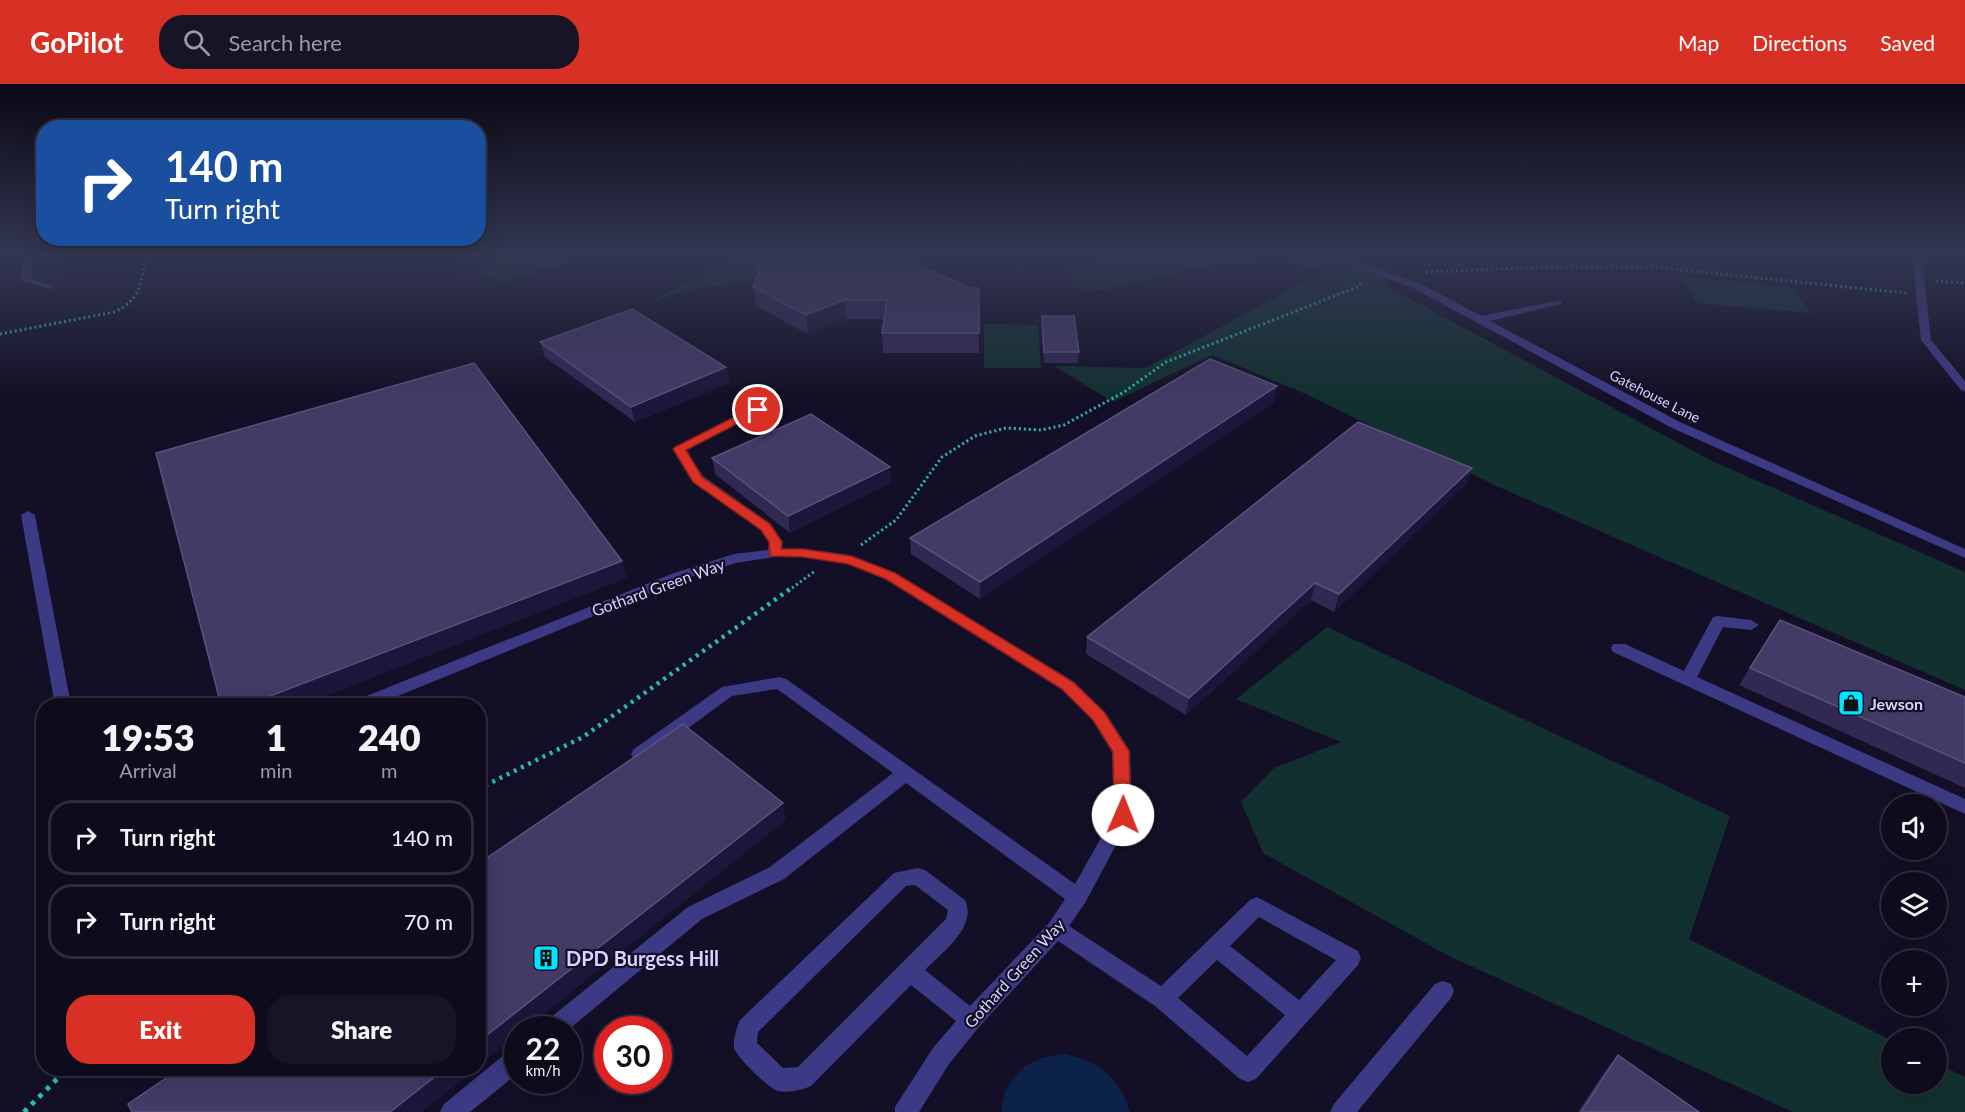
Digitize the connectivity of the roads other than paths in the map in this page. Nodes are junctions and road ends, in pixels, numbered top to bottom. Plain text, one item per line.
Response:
1 (1450, 304) edge
2 (1549, 304) edge
3 (1922, 304) edge
4 (1480, 320) junction
5 (1965, 387) edge
6 (758, 410) dead end
7 (27, 515) dead end
8 (774, 554) junction
9 (1965, 554) edge
10 (1751, 625) dead end
11 (1619, 648) dead end
12 (1687, 680) junction
13 (62, 698) edge
14 (377, 698) edge
15 (623, 766) edge
16 (906, 772) junction
17 (1965, 807) edge
18 (1078, 897) junction
19 (1056, 929) junction
20 (1216, 947) junction
21 (910, 971) junction
22 (1443, 992) dead end
23 (1163, 999) junction
24 (1300, 1014) junction
25 (569, 1016) edge
26 (970, 1020) junction
27 (504, 1069) edge
28 (452, 1112) edge
29 (906, 1112) edge
30 (1342, 1112) edge

1 - 4 street, Gatehouse Lane
2 - 4 street
3 - 5 street
4 - 9 street, Gatehouse Lane
6 - 8 street
7 - 13 street
8 - 14 street, Gothard Green Way
8 - 18 street, Gothard Green Way
10 - 12 street
11 - 12 street
12 - 17 street
15 - 16 street
16 - 18 street
16 - 25 street
18 - 19 street, Gothard Green Way
19 - 23 street
19 - 26 street, Gothard Green Way
20 - 23 street
20 - 24 street
20 - 24 street
21 - 21 street
21 - 26 street
22 - 30 street
23 - 24 street
26 - 29 street, Gothard Green Way
27 - 28 street

